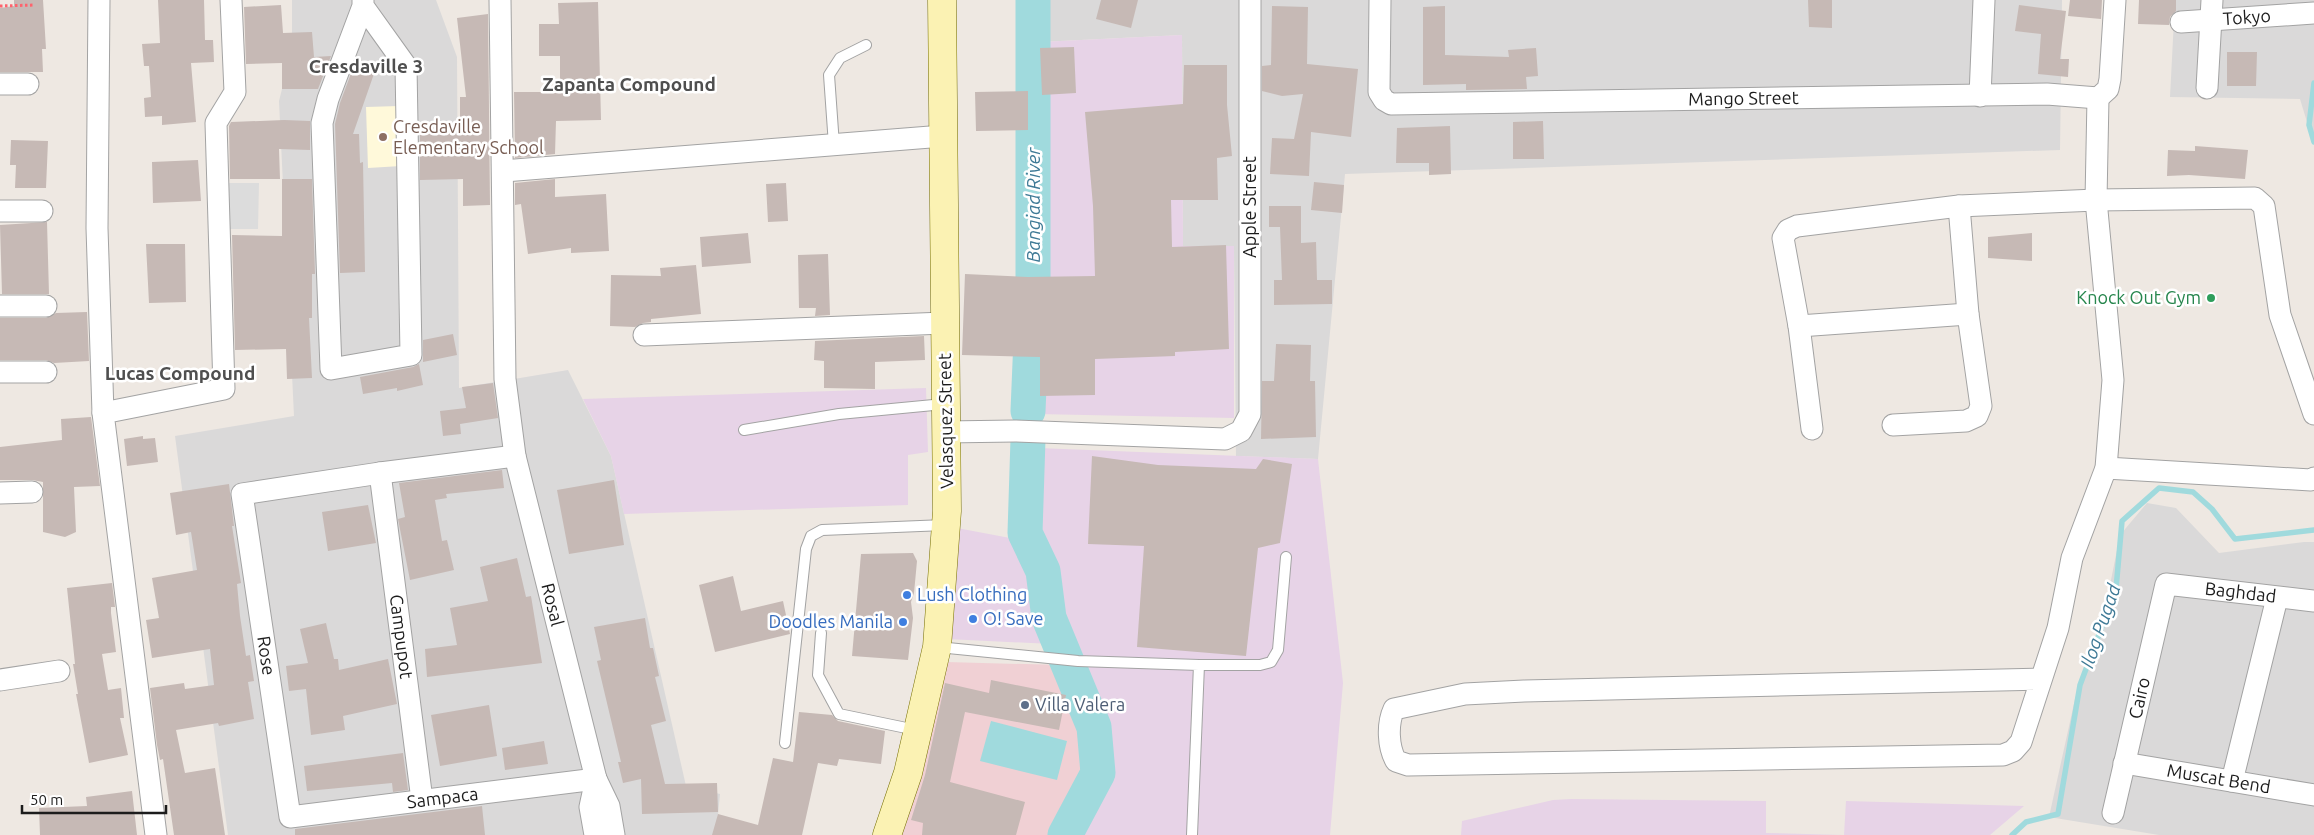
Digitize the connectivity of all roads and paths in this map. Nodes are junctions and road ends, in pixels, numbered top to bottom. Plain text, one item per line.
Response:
1 (99, 0) edge
2 (231, 0) edge
3 (500, 0) edge
4 (942, 0) edge
5 (1250, 0) edge
6 (1380, 0) edge
7 (1984, 0) edge
8 (2115, 0) edge
9 (363, 3) edge
10 (35, 5) dead end
11 (0, 6) edge
12 (2307, 9) edge
13 (2211, 10) edge
14 (2181, 22) dead end
15 (866, 45) dead end
16 (0, 84) edge
17 (28, 84) dead end
18 (2207, 88) dead end
19 (1980, 96) junction
20 (2098, 98) junction
21 (943, 136) junction
22 (834, 145) junction
23 (503, 172) junction
24 (2096, 200) junction
25 (1959, 206) junction
26 (0, 211) edge
27 (42, 211) dead end
28 (0, 306) edge
29 (46, 306) dead end
30 (1968, 314) junction
31 (944, 323) junction
32 (1799, 326) junction
33 (644, 335) dead end
34 (0, 372) edge
35 (46, 372) dead end
36 (946, 403) junction
37 (103, 412) junction
38 (2314, 414) edge
39 (1893, 425) dead end
40 (1812, 429) dead end
41 (744, 430) dead end
42 (945, 432) junction
43 (515, 456) junction
44 (2106, 468) junction
45 (380, 473) junction
46 (2314, 478) edge
47 (32, 492) dead end
48 (0, 493) edge
49 (946, 525) junction
50 (1286, 557) dead end
51 (2166, 584) joint
52 (2277, 598) junction
53 (2314, 601) edge
54 (821, 633) dead end
55 (937, 647) junction
56 (1199, 665) junction
57 (59, 671) dead end
58 (0, 680) edge
59 (2041, 680) junction
60 (918, 730) junction
61 (785, 743) dead end
62 (2124, 763) junction
63 (596, 780) junction
64 (2232, 781) junction
65 (2314, 795) edge
66 (422, 800) junction
67 (2113, 813) dead end
68 (290, 817) joint
69 (156, 835) edge
70 (595, 835) edge
71 (614, 835) edge
72 (887, 835) edge
73 (1192, 835) edge

1 - 37 street
2 - 37 street
3 - 23 street, Rosal
4 - 21 main road, Velasquez Street
5 - 42 street, Apple Street
6 - 19 street, Mango Street
7 - 19 street
8 - 20 street
9 - 9 street
10 - 11 path
12 - 13 street, Tokyo
13 - 14 street, Tokyo
13 - 18 street
15 - 22 lane
16 - 17 street
19 - 20 street, Mango Street
20 - 24 street
21 - 22 street
21 - 31 main road, Velasquez Street
22 - 23 street
23 - 43 street, Rosal
24 - 25 street
24 - 38 street
24 - 44 street
25 - 30 street
25 - 32 street
26 - 27 street
28 - 29 street
30 - 32 street
30 - 39 street
31 - 33 street
31 - 36 main road, Velasquez Street
32 - 40 street
34 - 35 street
36 - 41 lane
36 - 42 main road, Velasquez Street
37 - 69 street
42 - 49 main road, Velasquez Street
43 - 45 street
43 - 63 street, Rosal
44 - 46 street
44 - 59 street
45 - 66 street, Campupot
45 - 68 street, Rose
47 - 48 street
49 - 55 main road, Velasquez Street
49 - 61 lane
50 - 56 lane
51 - 52 street, Baghdad
51 - 62 street, Cairo
52 - 53 street, Baghdad
52 - 64 street
54 - 60 lane
55 - 56 lane
55 - 60 main road, Velasquez Street
56 - 73 lane
57 - 58 street
59 - 59 street
60 - 72 main road, Velasquez Street
62 - 64 street, Muscat Bend
62 - 67 street, Cairo
63 - 66 street, Sampaca
63 - 70 street
63 - 71 street
64 - 65 street, Muscat Bend
66 - 68 street, Sampaca

